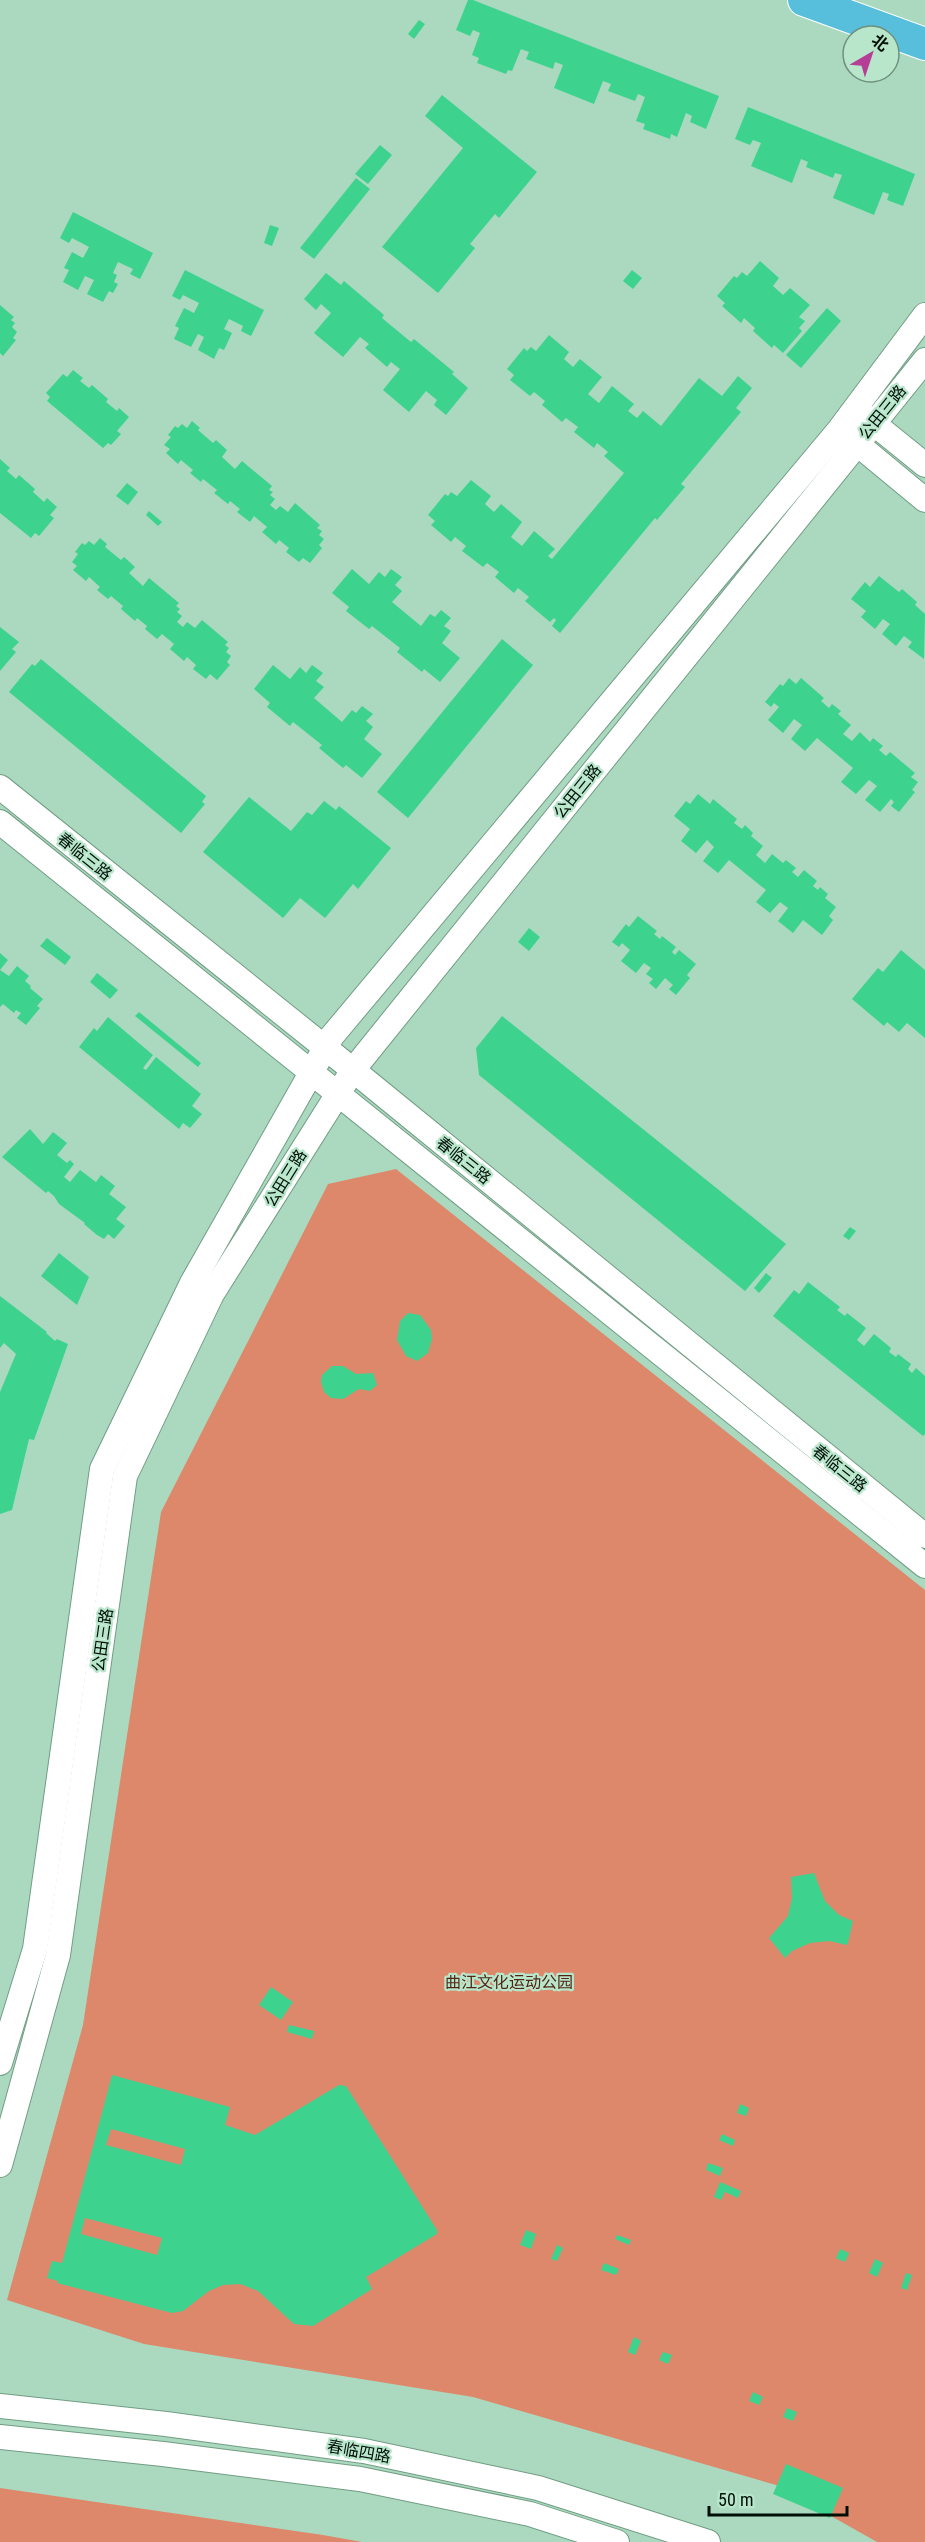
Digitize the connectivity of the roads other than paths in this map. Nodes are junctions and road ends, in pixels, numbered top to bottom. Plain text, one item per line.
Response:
1 (804, 0) edge
2 (925, 44) edge
3 (925, 315) edge
4 (925, 360) edge
5 (864, 416) junction
6 (848, 436) junction
7 (925, 465) edge
8 (925, 500) edge
9 (0, 788) edge
10 (0, 822) edge
11 (324, 1047) junction
12 (353, 1070) junction
13 (312, 1071) junction
14 (339, 1093) junction
15 (925, 1536) edge
16 (925, 1566) edge
17 (0, 2064) edge
18 (0, 2165) edge
19 (0, 2406) edge
20 (0, 2437) edge
21 (617, 2542) edge
22 (708, 2542) edge

1 - 2 highway
3 - 5 street, 公田三路
4 - 5 street, 公田三路
5 - 6 street, 公田三路
5 - 7 street
6 - 8 street
6 - 11 street, 公田三路
6 - 12 street, 公田三路
9 - 11 street, 春临三路
10 - 13 street, 春临三路
11 - 12 street, 春临三路
11 - 13 street, 公田三路
12 - 14 street, 公田三路
12 - 15 street, 春临三路
13 - 14 street, 春临三路
13 - 17 street, 公田三路
14 - 16 street, 春临三路
14 - 18 street, 公田三路
19 - 22 street, 春临四路
20 - 21 street, 春临四路

